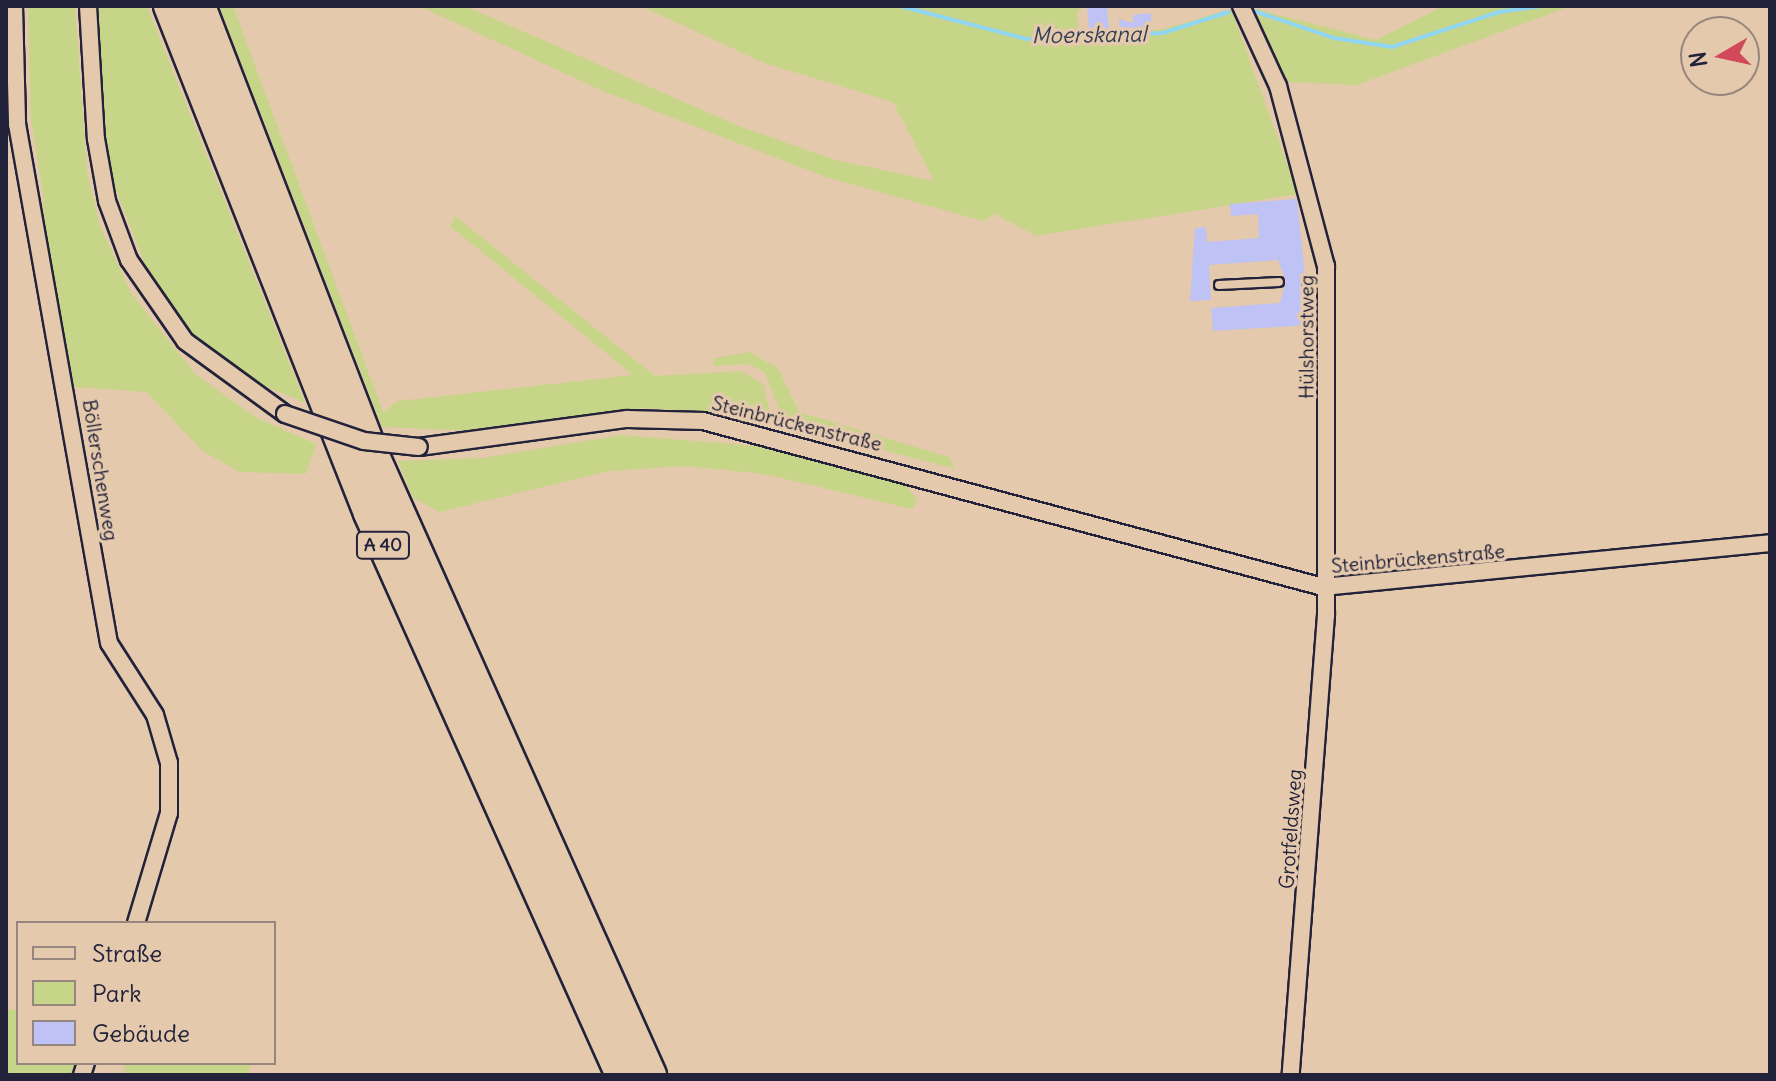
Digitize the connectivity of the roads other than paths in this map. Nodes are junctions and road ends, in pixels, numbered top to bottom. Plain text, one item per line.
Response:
1 (14, 6) edge
2 (88, 6) edge
3 (169, 6) edge
4 (200, 6) edge
5 (1241, 6) edge
6 (1327, 280) junction
7 (1307, 281) dead end
8 (1279, 282) dead end
9 (1219, 285) dead end
10 (1770, 543) edge
11 (1323, 587) junction
12 (137, 921) edge
13 (621, 1075) edge
14 (651, 1075) edge
15 (1291, 1075) edge

1 - 12 street, Böllerschenweg
2 - 11 street, Steinbrückenstraße, bridge
3 - 13 highway, A 40
4 - 14 highway, A 40
5 - 6 street, Hülshorstweg
6 - 7 lane
6 - 11 street, Hülshorstweg
8 - 9 lane
10 - 11 street, Steinbrückenstraße
11 - 15 street, Grotfeldsweg

